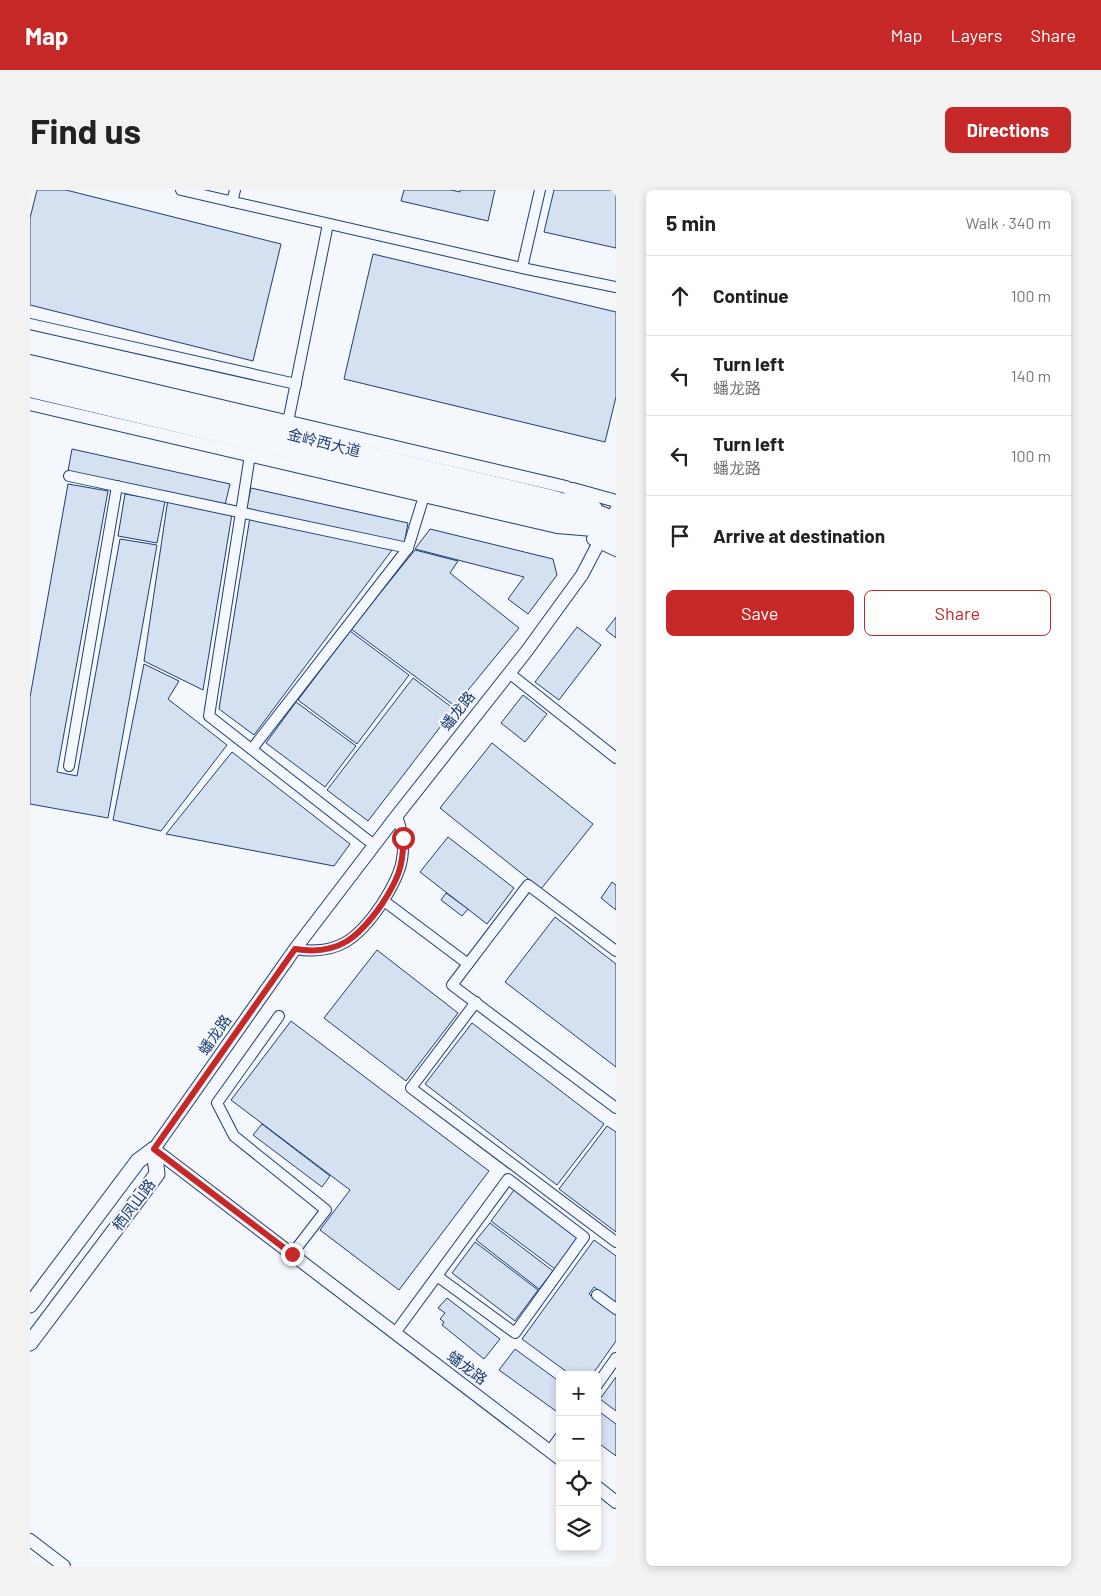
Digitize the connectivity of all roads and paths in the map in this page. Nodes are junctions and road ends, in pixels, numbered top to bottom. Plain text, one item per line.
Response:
1 (181, 190) edge
2 (235, 190) edge
3 (540, 190) edge
4 (232, 202) junction
5 (328, 224) junction
6 (522, 268) junction
7 (616, 287) edge
8 (30, 324) edge
9 (30, 360) edge
10 (30, 374) edge
11 (296, 384) junction
12 (30, 389) edge
13 (30, 404) edge
14 (288, 422) junction
15 (250, 455) junction
16 (69, 476) dead end
17 (118, 486) junction
18 (566, 487) junction
19 (424, 496) junction
20 (616, 501) edge
21 (241, 512) junction
22 (612, 527) edge
23 (408, 548) junction
24 (616, 550) edge
25 (509, 674) junction
26 (252, 749) junction
27 (616, 758) edge
28 (69, 766) dead end
29 (397, 816) junction
30 (374, 845) junction
31 (384, 901) junction
32 (295, 949) junction
33 (616, 951) edge
34 (468, 964) junction
35 (476, 1002) junction
36 (278, 1016) dead end
37 (616, 1108) edge
38 (154, 1149) junction
39 (616, 1242) edge
40 (292, 1254) junction
41 (437, 1276) junction
42 (597, 1295) dead end
43 (30, 1305) edge
44 (616, 1309) edge
45 (396, 1333) junction
46 (30, 1343) edge
47 (616, 1358) edge
48 (601, 1379) edge
49 (555, 1455) edge
50 (601, 1490) edge
51 (616, 1502) edge
52 (30, 1540) edge
53 (64, 1566) edge

1 - 4 street
2 - 4 street
3 - 6 street
4 - 5 street
5 - 6 street
5 - 11 street
6 - 7 street
8 - 11 street
9 - 14 street
10 - 22 main road, 金岭西大道
11 - 14 street
12 - 22 main road, 金岭西大道
13 - 15 street
14 - 18 street
15 - 19 street
15 - 21 street
16 - 17 street
17 - 21 street
17 - 28 street
18 - 20 street
18 - 22 street
19 - 22 street
19 - 23 street
21 - 23 street
21 - 26 street
22 - 24 street
22 - 25 street, 蟠龙路
23 - 26 street
25 - 27 street
25 - 29 street, 蟠龙路
26 - 30 street
29 - 30 street, 蟠龙路
29 - 31 street
30 - 32 street, 蟠龙路
31 - 32 street
31 - 34 street
32 - 38 street, 蟠龙路
33 - 34 street
34 - 35 street
35 - 37 street
35 - 39 street
36 - 40 street
38 - 40 street, 蟠龙路
38 - 43 main road, 栖凤山路
38 - 46 main road, 栖凤山路
40 - 45 street, 蟠龙路
41 - 41 street
41 - 45 street
42 - 44 street
45 - 49 street, 蟠龙路
47 - 48 street
50 - 51 street
52 - 53 street

